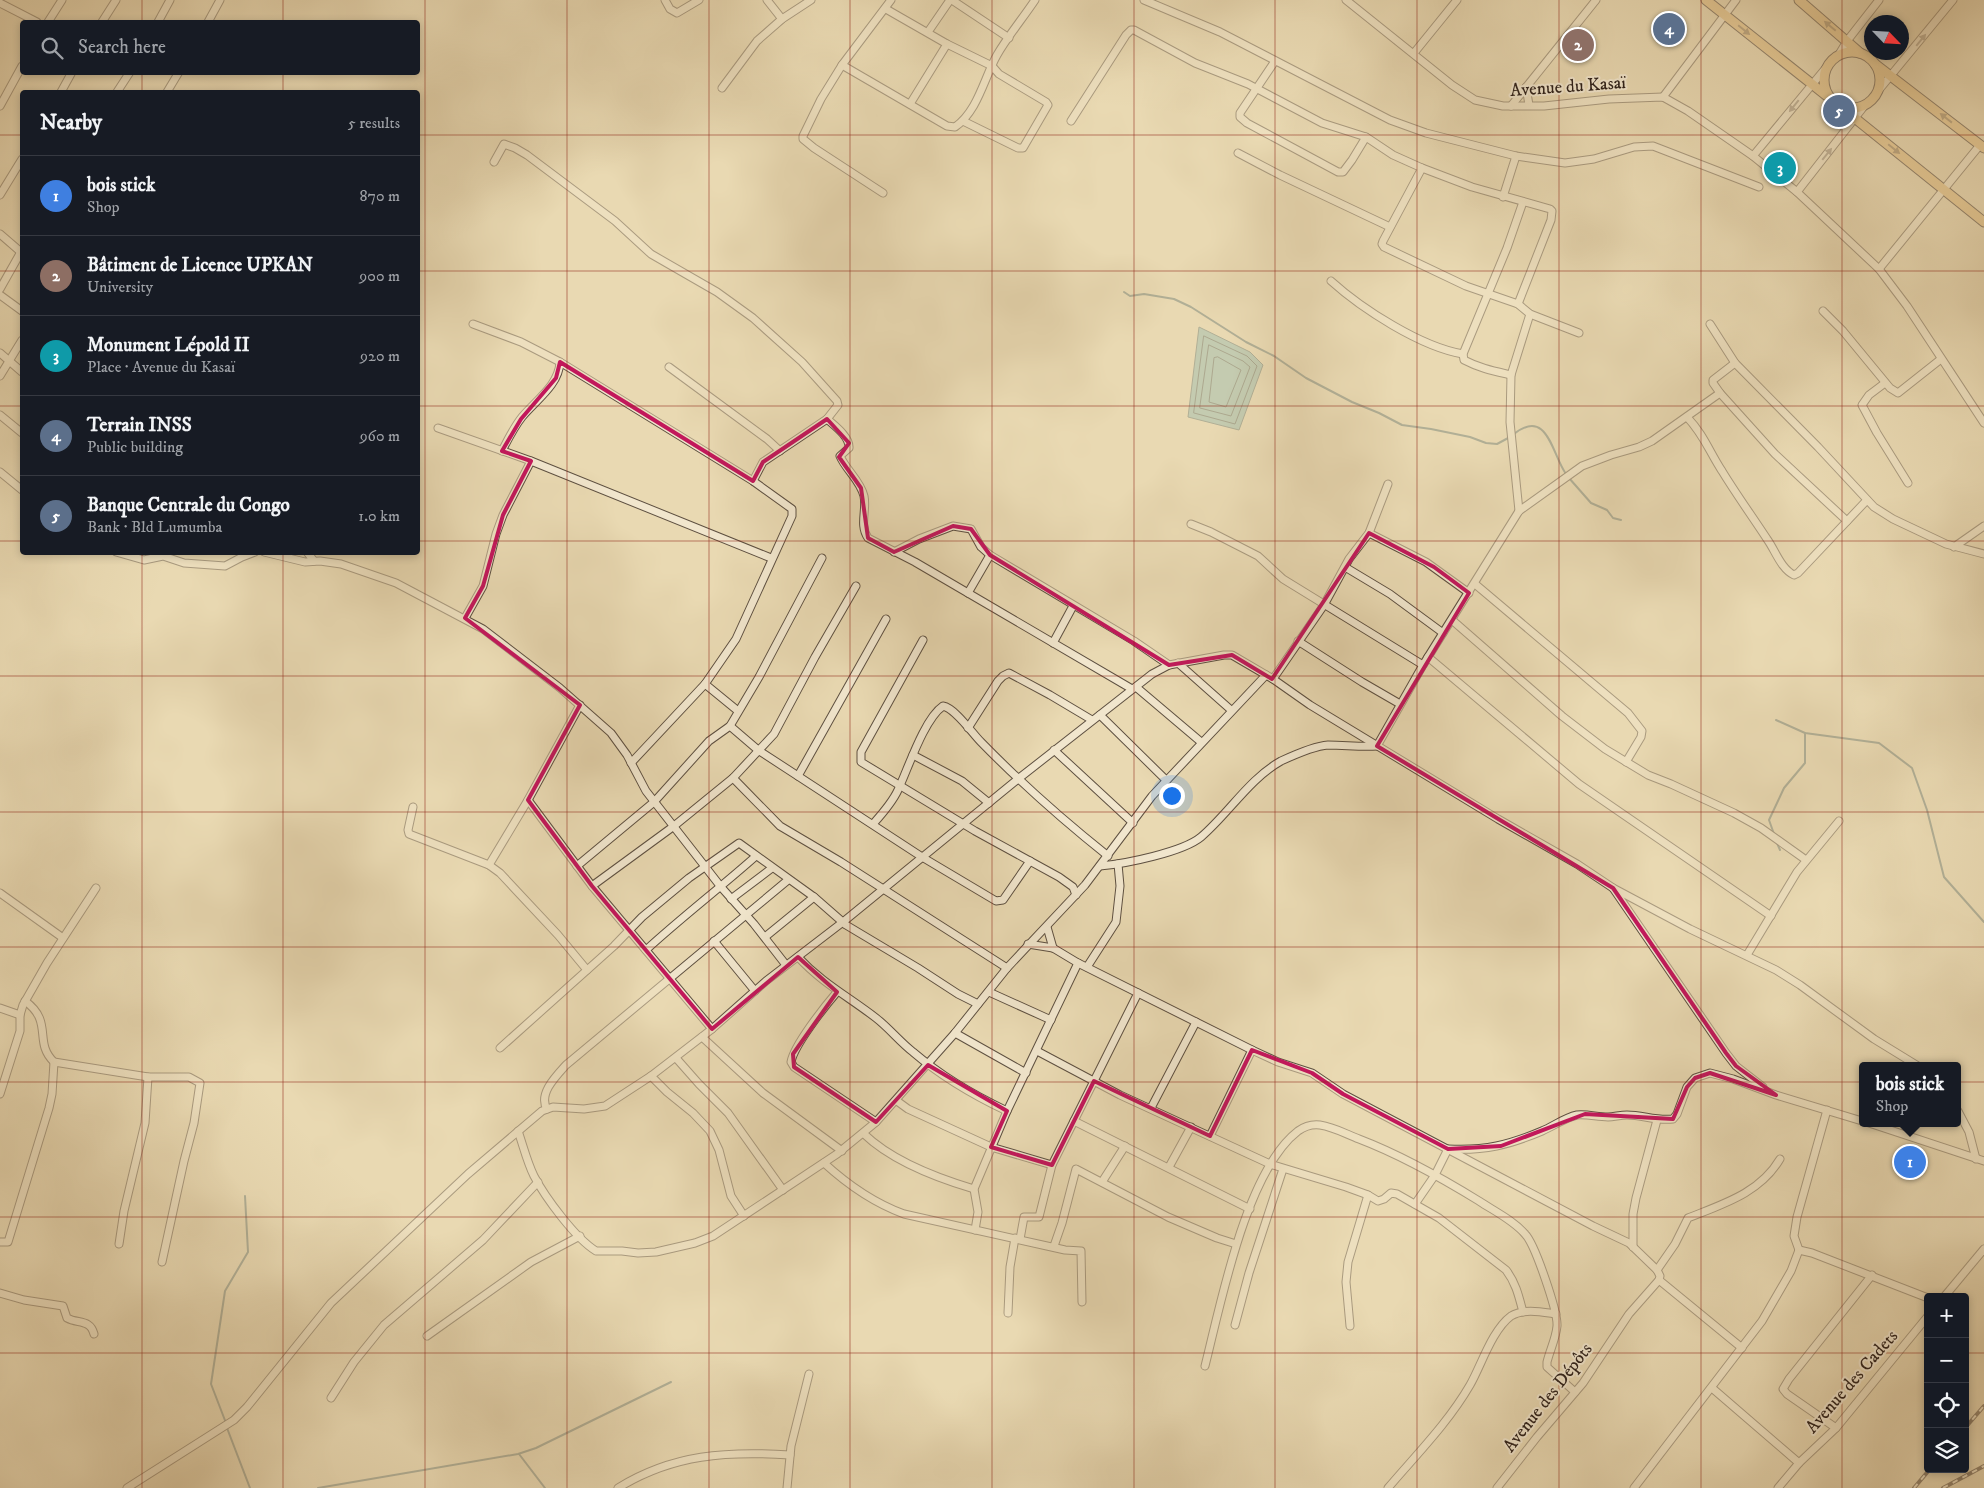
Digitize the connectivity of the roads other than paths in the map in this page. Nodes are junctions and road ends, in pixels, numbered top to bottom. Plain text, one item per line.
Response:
1 (62, 0) edge
2 (116, 0) edge
3 (170, 0) edge
4 (220, 0) edge
5 (665, 0) edge
6 (699, 0) edge
7 (768, 0) edge
8 (811, 0) edge
9 (891, 0) edge
10 (951, 0) edge
11 (1035, 0) edge
12 (1144, 0) edge
13 (1346, 0) edge
14 (1457, 0) edge
15 (1596, 0) edge
16 (1706, 0) edge
17 (1736, 0) edge
18 (1799, 0) edge
19 (1880, 0) edge
20 (1953, 0) edge
21 (0, 3) edge
22 (886, 9) junction
23 (1725, 15) junction
24 (33, 20) edge
25 (49, 20) edge
26 (103, 20) edge
27 (159, 20) edge
28 (209, 20) edge
29 (782, 20) junction
30 (928, 32) junction
31 (1009, 38) junction
32 (1847, 41) junction
33 (947, 44) junction
34 (1414, 53) junction
35 (1860, 53) junction
36 (1838, 56) junction
37 (1275, 61) junction
38 (1875, 64) junction
39 (842, 65) junction
40 (992, 66) junction
41 (20, 70) edge
42 (1826, 70) junction
43 (70, 75) edge
44 (128, 75) edge
45 (177, 75) edge
46 (1892, 76) junction
47 (1812, 84) junction
48 (1526, 87) junction
49 (722, 88) dead end
50 (1256, 88) junction
51 (62, 90) edge
52 (118, 90) edge
53 (169, 90) edge
54 (1878, 91) junction
55 (1828, 96) junction
56 (1663, 97) junction
57 (910, 104) junction
58 (1529, 105) junction
59 (1865, 105) junction
60 (0, 106) edge
61 (1511, 106) junction
62 (1841, 107) junction
63 (1856, 119) junction
64 (1071, 121) dead end
65 (963, 122) junction
66 (1366, 137) junction
67 (1982, 147) edge
68 (1238, 153) dead end
69 (1516, 156) junction
70 (1753, 156) junction
71 (20, 162) edge
72 (494, 162) dead end
73 (1422, 168) junction
74 (1759, 187) dead end
75 (1943, 190) junction
76 (883, 192) dead end
77 (1797, 192) junction
78 (0, 195) edge
79 (1502, 196) junction
80 (1524, 202) junction
81 (1984, 222) edge
82 (1390, 227) junction
83 (0, 234) edge
84 (20, 250) edge
85 (20, 255) edge
86 (1879, 269) junction
87 (1331, 281) dead end
88 (0, 289) edge
89 (1488, 294) junction
90 (0, 295) edge
91 (1518, 304) junction
92 (20, 310) edge
93 (1823, 311) dead end
94 (1530, 314) junction
95 (473, 324) dead end
96 (1710, 324) dead end
97 (1579, 333) dead end
98 (20, 343) edge
99 (0, 353) edge
100 (1463, 354) junction
101 (1941, 359) junction
102 (10, 360) junction
103 (560, 362) junction
104 (1734, 363) junction
105 (669, 367) dead end
106 (20, 370) edge
107 (1511, 374) junction
108 (0, 376) edge
109 (1885, 382) junction
110 (1720, 393) junction
111 (0, 415) edge
112 (1687, 417) junction
113 (827, 419) junction
114 (1984, 423) edge
115 (438, 428) dead end
116 (20, 430) edge
117 (502, 451) junction
118 (780, 451) junction
119 (531, 461) junction
120 (0, 472) edge
121 (753, 481) junction
122 (1908, 483) dead end
123 (1388, 484) dead end
124 (20, 488) edge
125 (1867, 500) junction
126 (1520, 511) junction
127 (1847, 521) junction
128 (1191, 524) dead end
129 (1984, 526) edge
130 (1369, 533) junction
131 (1954, 546) junction
132 (894, 552) junction
133 (1984, 554) edge
134 (126, 555) edge
135 (246, 555) edge
136 (277, 555) edge
137 (309, 555) edge
138 (990, 555) junction
139 (771, 558) junction
140 (822, 558) dead end
141 (314, 561) junction
142 (1344, 567) junction
143 (1475, 584) junction
144 (856, 586) dead end
145 (968, 593) junction
146 (1469, 593) junction
147 (1324, 605) junction
148 (1072, 606) junction
149 (465, 618) junction
150 (886, 619) dead end
151 (1452, 620) junction
152 (1443, 633) junction
153 (923, 640) dead end
154 (1298, 641) junction
155 (1053, 643) junction
156 (1428, 657) junction
157 (1178, 663) junction
158 (1169, 665) junction
159 (1423, 665) junction
160 (1269, 677) junction
161 (1120, 683) junction
162 (705, 684) junction
163 (1134, 688) junction
164 (1124, 696) junction
165 (1400, 704) junction
166 (580, 705) junction
167 (1231, 710) junction
168 (738, 711) junction
169 (1100, 715) junction
170 (1092, 720) junction
171 (730, 726) junction
172 (968, 728) junction
173 (1201, 742) junction
174 (1377, 746) junction
175 (758, 750) junction
176 (1054, 750) junction
177 (913, 755) junction
178 (1626, 762) junction
179 (631, 763) junction
180 (798, 776) junction
181 (733, 778) junction
182 (1018, 779) junction
183 (1166, 780) junction
184 (900, 785) junction
185 (528, 800) junction
186 (654, 802) junction
187 (989, 802) junction
188 (412, 807) dead end
189 (1839, 821) dead end
190 (1133, 823) junction
191 (873, 824) junction
192 (964, 824) junction
193 (674, 826) junction
194 (756, 856) junction
195 (1108, 856) junction
196 (922, 857) junction
197 (1806, 860) junction
198 (1030, 861) junction
199 (1118, 864) junction
200 (489, 865) junction
201 (577, 866) junction
202 (1100, 866) junction
203 (705, 867) junction
204 (772, 868) junction
205 (788, 880) junction
206 (1085, 885) junction
207 (592, 886) junction
208 (1073, 886) junction
209 (721, 887) junction
210 (96, 888) dead end
211 (1613, 888) junction
212 (882, 889) junction
213 (0, 893) edge
214 (1076, 895) junction
215 (814, 897) junction
216 (731, 899) junction
217 (746, 914) junction
218 (1771, 916) junction
219 (843, 922) junction
220 (1047, 927) junction
221 (628, 930) junction
222 (765, 937) junction
223 (63, 938) junction
224 (714, 941) junction
225 (1028, 944) junction
226 (1053, 948) junction
227 (646, 950) junction
228 (1747, 955) junction
229 (798, 956) junction
230 (1078, 963) junction
231 (786, 965) junction
232 (1087, 967) junction
233 (1007, 968) junction
234 (588, 970) junction
235 (671, 978) junction
236 (756, 991) junction
237 (837, 992) junction
238 (989, 992) junction
239 (1138, 993) junction
240 (25, 1001) junction
241 (978, 1004) junction
242 (0, 1008) edge
243 (20, 1015) junction
244 (1051, 1020) junction
245 (1196, 1022) junction
246 (712, 1029) junction
247 (956, 1033) junction
248 (702, 1037) junction
249 (500, 1048) dead end
250 (1037, 1050) junction
251 (1252, 1050) junction
252 (676, 1058) junction
253 (54, 1062) junction
254 (1911, 1062) edge
255 (928, 1065) junction
256 (1026, 1073) junction
257 (651, 1076) junction
258 (148, 1077) junction
259 (1094, 1080) junction
260 (0, 1094) edge
261 (1776, 1095) junction
262 (896, 1101) junction
263 (1151, 1108) junction
264 (547, 1109) junction
265 (1827, 1110) junction
266 (1007, 1111) junction
267 (1961, 1117) edge
268 (1657, 1120) junction
269 (1859, 1120) edge
270 (1074, 1121) junction
271 (876, 1122) junction
272 (1191, 1127) junction
273 (1881, 1127) edge
274 (518, 1131) junction
275 (864, 1134) junction
276 (1210, 1136) junction
277 (1125, 1146) junction
278 (991, 1147) junction
279 (1448, 1149) junction
280 (842, 1150) junction
281 (1780, 1159) dead end
282 (1976, 1159) junction
283 (1984, 1162) edge
284 (824, 1164) junction
285 (1270, 1164) junction
286 (1052, 1165) junction
287 (1169, 1167) junction
288 (1283, 1169) junction
289 (1435, 1175) junction
290 (538, 1182) junction
291 (1102, 1182) junction
292 (974, 1189) junction
293 (783, 1190) junction
294 (1368, 1195) junction
295 (1415, 1204) junction
296 (1250, 1209) junction
297 (744, 1216) junction
298 (975, 1230) junction
299 (580, 1236) junction
300 (1017, 1239) junction
301 (0, 1242) edge
302 (119, 1244) dead end
303 (1236, 1244) junction
304 (1054, 1246) junction
305 (1633, 1247) junction
306 (1984, 1249) edge
307 (1799, 1250) junction
308 (162, 1262) dead end
309 (1657, 1270) junction
310 (1872, 1275) junction
311 (1659, 1280) junction
312 (0, 1293) edge
313 (1947, 1293) edge
314 (1924, 1296) edge
315 (1082, 1302) dead end
316 (1524, 1312) junction
317 (1008, 1313) dead end
318 (1556, 1314) junction
319 (1924, 1321) edge
320 (1235, 1325) dead end
321 (1350, 1326) dead end
322 (94, 1334) dead end
323 (427, 1336) dead end
324 (1742, 1348) junction
325 (1205, 1366) dead end
326 (809, 1374) dead end
327 (1712, 1388) junction
328 (1576, 1392) junction
329 (331, 1398) dead end
330 (1836, 1428) junction
331 (790, 1455) junction
332 (1799, 1463) junction
333 (127, 1488) edge
334 (618, 1488) edge
335 (787, 1488) edge
336 (1388, 1488) edge
337 (1497, 1488) edge
338 (1634, 1488) edge
339 (1778, 1488) edge

1 - 25 street
2 - 26 street
3 - 27 street
4 - 28 street
5 - 6 street
7 - 29 street
8 - 29 street
9 - 22 street
10 - 30 street
10 - 31 street
11 - 31 street
12 - 37 street
13 - 34 street, Avenue du Kasaï
14 - 34 street
15 - 48 street
16 - 23 main road
17 - 23 street
32 -> 18 main road
19 - 32 street
46 -> 20 street
21 - 24 street
22 - 30 street
22 - 39 street
23 -> 47 main road
23 - 56 street
29 - 49 street
30 - 33 street
31 - 40 street
32 - 35 main road
32 - 36 street
33 - 40 street
33 - 57 street
34 - 61 street, Avenue du Kasaï
35 - 36 main road
35 - 38 main road
36 - 42 main road
37 - 50 street
37 - 69 street
38 - 46 main road
38 - 54 main road
39 - 57 street
39 - 76 street
40 - 65 street
40 - 65 street
41 - 60 street
42 - 47 street
42 - 55 main road
43 - 51 street
44 - 52 street
45 - 53 street
46 - 54 street
67 -> 46 main road
47 - 55 main road
47 -> 70 street
48 - 58 street
48 - 61 street
50 - 64 street
50 - 66 street
50 - 66 street
54 - 59 main road
55 - 62 main road
56 - 58 street, Avenue du Kasaï
56 - 70 street
57 - 65 street
58 - 61 street, Avenue du Kasaï
59 - 62 main road
59 - 63 street
62 - 63 main road
63 -> 75 main road
77 -> 63 street
66 - 73 street
67 - 75 street
68 - 82 street
69 - 74 street
69 - 79 street
70 - 77 street
71 - 78 street
72 - 113 street
73 - 79 street
73 - 82 street
75 - 81 main road
75 - 86 street
77 - 86 street
79 - 80 street
80 - 89 street
80 - 91 street
82 - 89 street
83 - 84 street
85 - 88 street
86 - 101 street
87 - 100 street
89 - 91 street
89 - 100 street
90 - 92 street
91 - 94 street
93 - 109 street
94 - 97 street
94 - 107 street
95 - 103 street
96 - 104 street
98 - 102 street
99 - 102 street
100 - 107 street
101 - 109 street
101 - 114 street
102 - 106 street
102 - 108 street
103 - 117 street
103 - 121 street
104 - 110 street
104 - 125 street
105 - 118 street
107 - 126 street
109 - 122 street
110 - 112 street
110 - 127 street
111 - 116 street
112 - 126 street
112 - 127 street
113 - 118 street
113 - 132 street
115 - 117 street
117 - 119 street
118 - 121 street
119 - 139 street
119 - 149 street
120 - 124 street
121 - 139 street
123 - 130 street
125 - 127 street
125 - 131 street
126 - 143 street
128 - 147 street
129 - 131 street
130 - 142 street
130 - 146 street
131 - 133 street
132 - 138 street
132 - 145 street
134 - 135 street
136 - 141 street
137 - 141 street
138 - 145 street
138 - 148 street
139 - 162 street
140 - 168 street
141 - 149 street
142 - 147 street
142 - 152 street
143 - 146 street
143 - 178 street
144 - 175 street
145 - 155 street
146 - 151 street
147 - 154 street
147 - 159 street
148 - 155 street
148 - 158 street
149 - 166 street
150 - 180 street
151 - 152 street
151 - 178 street
152 - 156 street
153 - 184 street
154 - 160 street
154 - 165 street
155 - 161 street
156 - 159 street
156 - 218 street
157 - 158 street
157 - 160 street
157 - 167 street
158 - 163 street
159 - 165 street
160 - 167 street
160 - 174 street
161 - 163 street
161 - 164 street
162 - 168 street
162 - 179 street
163 - 164 street
163 - 173 street
164 - 169 street
165 - 174 street
166 - 179 street
166 - 185 street
167 - 173 street
168 - 171 street
169 - 170 street
169 - 183 street
170 - 172 street
170 - 176 street
171 - 175 street
171 - 186 street
172 - 177 street
172 - 182 street
173 - 183 street
174 - 199 street
174 - 211 street
175 - 180 street
175 - 181 street
176 - 182 street
176 - 190 street
177 - 184 street
177 - 187 street
178 - 197 street
179 - 186 street
180 - 191 street
181 - 193 street
181 - 212 street
182 - 187 street
182 - 195 street
183 - 190 street
184 - 191 street
184 - 192 street
185 - 200 street
185 - 201 street
186 - 193 street
186 - 201 street
187 - 192 street
188 - 200 street
189 - 197 street
190 - 195 street
191 - 196 street
192 - 196 street
192 - 198 street
193 - 203 street
193 - 207 street
194 - 203 street
194 - 204 street
194 - 209 street
195 - 202 street
196 - 198 street
196 - 212 street
197 - 218 street
198 - 208 street
199 - 202 street
199 - 232 street
200 - 234 street
201 - 207 street
202 - 206 street
203 - 209 street
203 - 221 street
204 - 205 street
204 - 216 street
205 - 215 street
205 - 217 street
206 - 208 street
206 - 214 street
207 - 221 street
208 - 214 street
209 - 216 street
209 - 227 street
210 - 223 street
211 - 228 street
211 - 261 street
212 - 219 street
212 - 233 street
213 - 223 street
214 - 220 street
215 - 219 street
215 - 222 street
216 - 217 street
217 - 222 street
217 - 224 street
218 - 228 street
219 - 229 street
219 - 241 street
220 - 225 street
220 - 226 street
221 - 227 street
221 - 234 street
222 - 231 street
223 - 240 street
224 - 235 street
224 - 236 street
225 - 226 street
225 - 233 street
226 - 230 street
227 - 235 street
228 - 254 street
229 - 231 street
229 - 237 street
230 - 232 street
230 - 244 street
231 - 236 street
232 - 239 street
233 - 238 street
234 - 249 street
235 - 246 street
235 - 264 street
236 - 246 street
237 - 255 street
237 - 271 street
238 - 241 street
238 - 244 street
239 - 245 street
239 - 259 street
240 - 243 street
240 - 253 street
241 - 247 street
242 - 243 street
243 - 260 street
244 - 250 street
245 - 251 street
245 - 263 street
246 - 248 street
247 - 255 street
247 - 256 street
248 - 252 street
248 - 280 street
250 - 256 street
250 - 259 street
251 - 276 street
251 - 279 street
252 - 257 street
252 - 293 street
253 - 258 street
253 - 301 street
255 - 262 street
255 - 266 street
256 - 266 street
257 - 264 street
257 - 297 street
258 - 302 street
258 - 308 street
259 - 263 street
259 - 270 street
261 - 265 street
261 - 268 street
262 - 271 street
262 - 278 street
263 - 272 street
264 - 274 street
265 - 269 street
265 - 307 street
266 - 278 street
267 - 282 street
268 - 279 street
268 - 305 street
270 - 277 street
270 - 286 street
271 - 275 street
272 - 276 street
272 - 287 street
273 - 282 street
274 - 290 street
274 - 333 street
275 - 280 street
275 - 292 street
276 - 285 street
277 - 287 street
277 - 291 street
278 - 286 street
278 - 292 street
279 - 289 street
279 - 305 street
280 - 284 street
281 - 309 street
282 - 283 street
284 - 293 street
284 - 298 street
285 - 288 street
285 - 289 street
285 - 296 street
286 - 300 street
287 - 296 street
288 - 294 street
288 - 320 street
289 - 295 street
289 - 318 street
290 - 299 street
290 - 329 street
291 - 303 street
291 - 304 street
292 - 298 street
293 - 297 street
294 - 295 street
294 - 321 street
295 - 316 street
296 - 303 street
297 - 299 street
298 - 300 street
299 - 323 street
300 - 304 street
300 - 317 street
303 - 325 street
304 - 315 street
305 - 309 street
306 - 313 street
307 - 310 street
307 - 324 street
309 - 311 street
310 - 314 street
310 - 330 street
311 - 324 street
311 - 328 street, Avenue des Dépôts
312 - 322 street
316 - 318 street
316 - 336 street
318 - 328 street
319 - 330 street, Avenue des Cadets
324 - 327 street
326 - 331 street
327 - 332 street
327 - 338 street
328 - 337 street, Avenue des Dépôts
330 - 332 street, Avenue des Cadets
331 - 334 street
331 - 335 street
332 - 339 street, Avenue des Cadets

